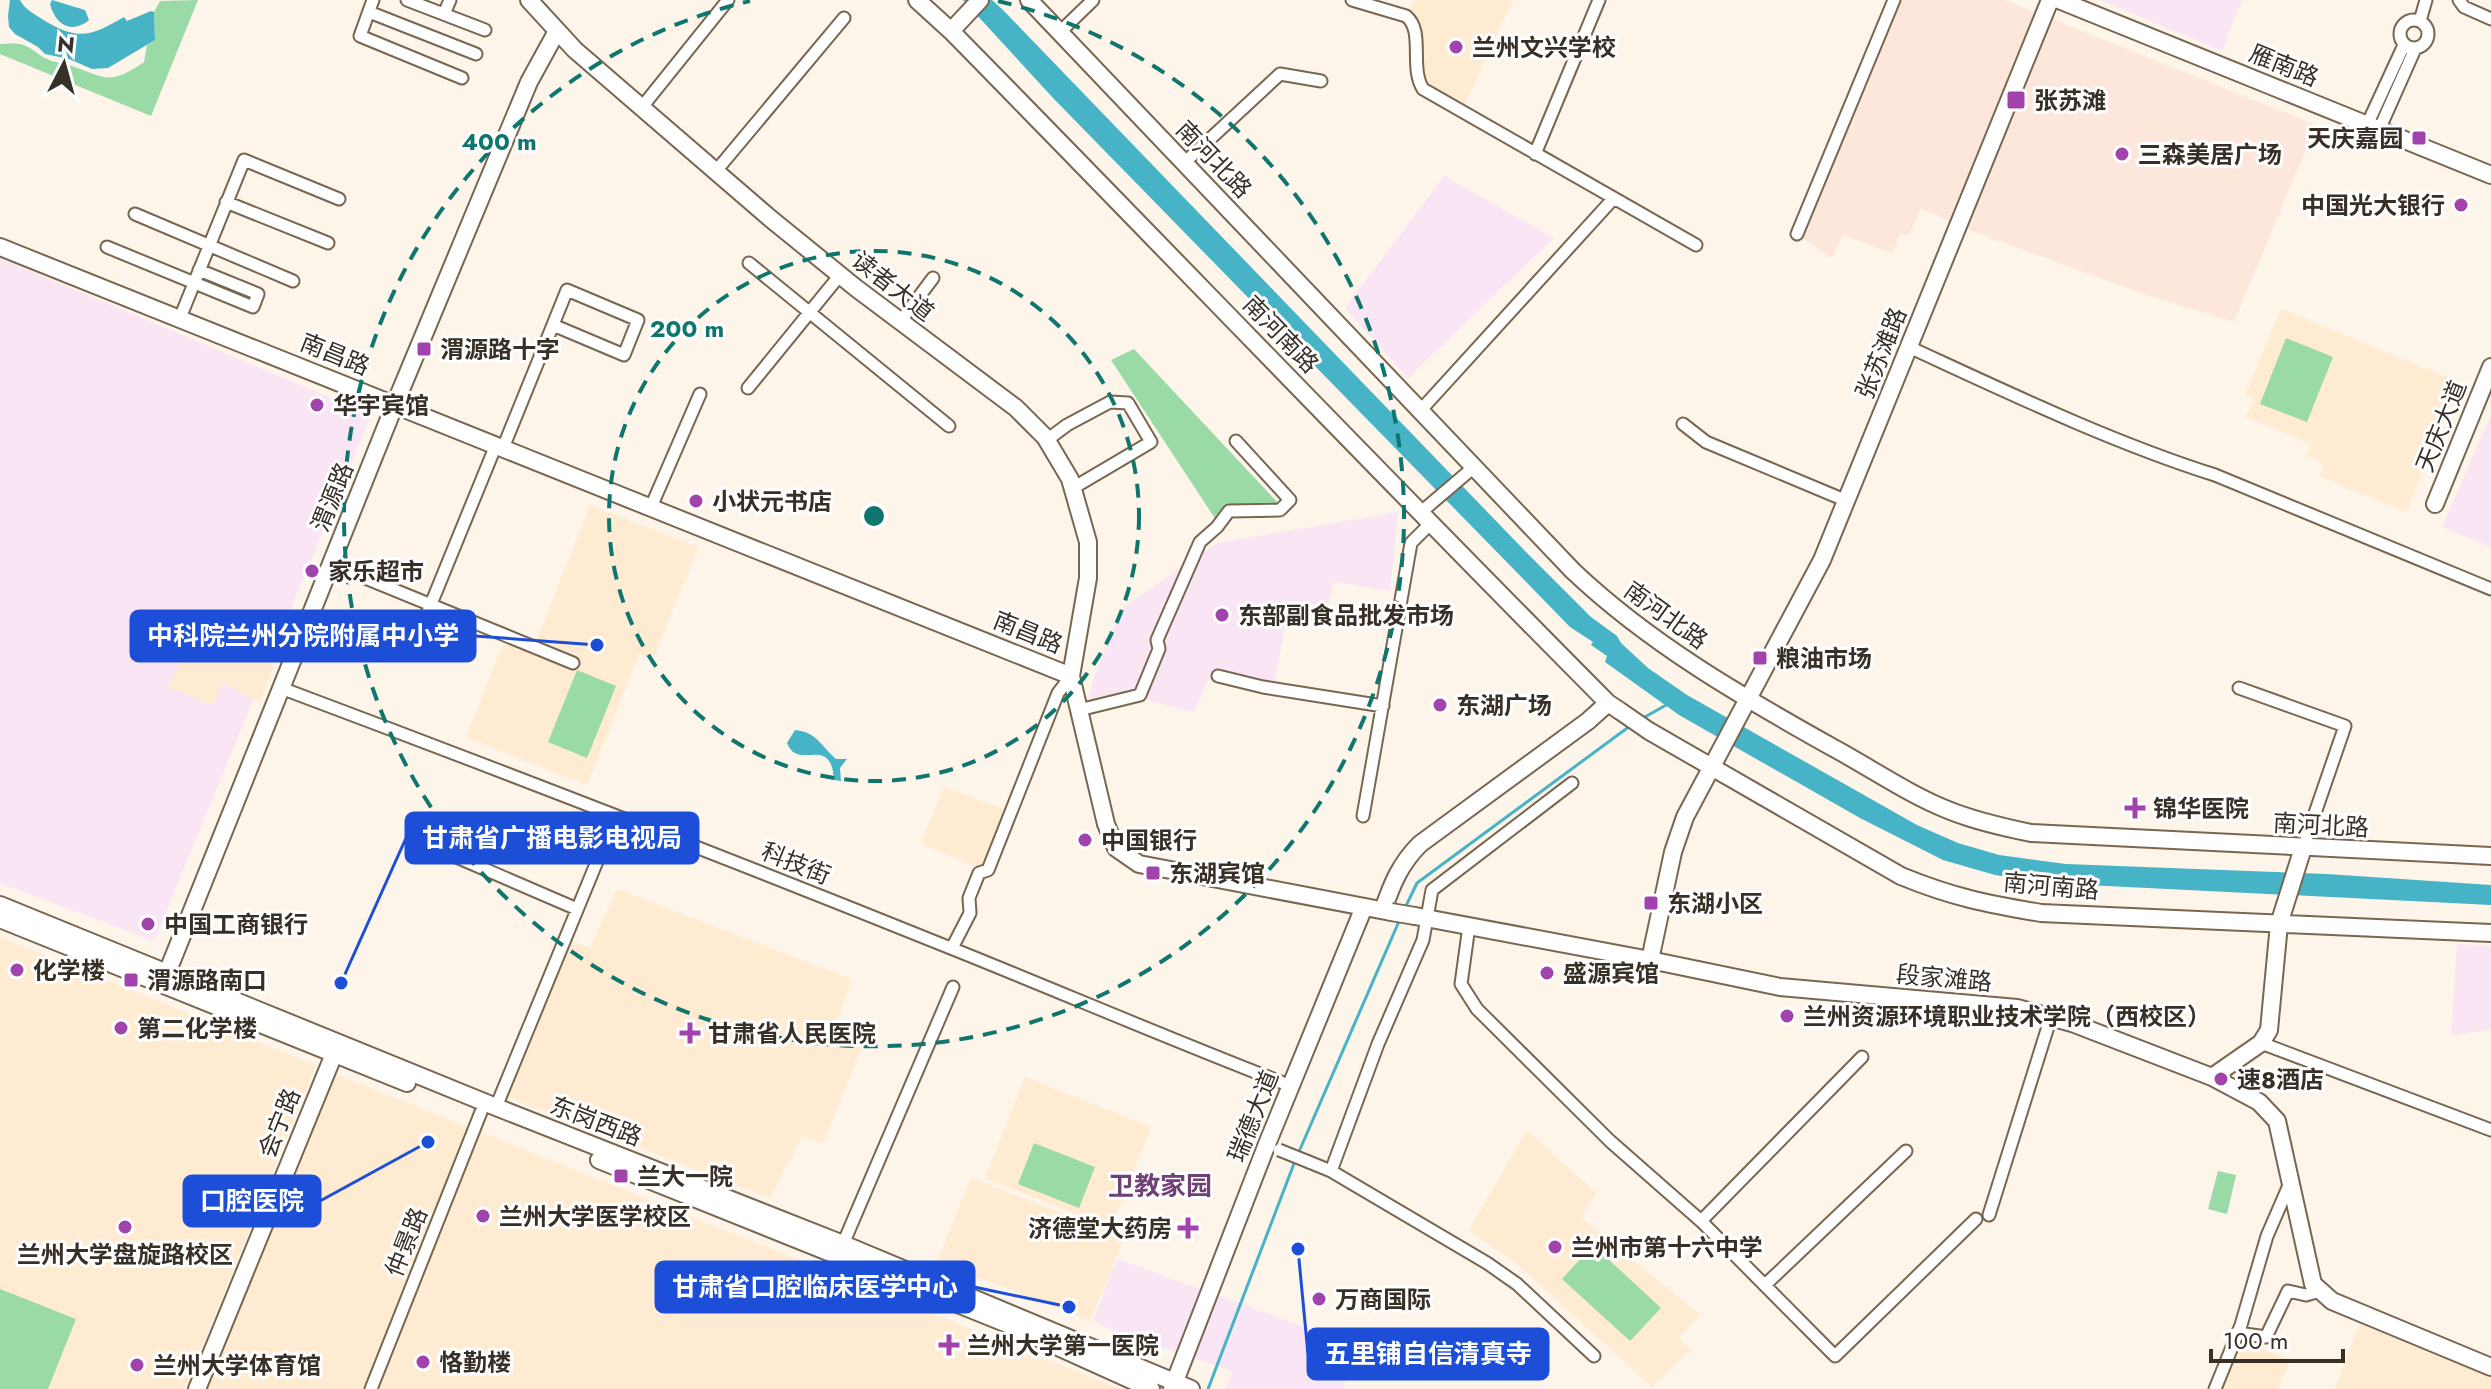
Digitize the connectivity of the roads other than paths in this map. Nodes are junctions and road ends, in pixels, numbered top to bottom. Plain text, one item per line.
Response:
1 (407, 0) edge
2 (450, 0) edge
3 (529, 0) edge
4 (728, 0) edge
5 (917, 0) edge
6 (1029, 0) edge
7 (1093, 0) edge
8 (1352, 0) edge
9 (1599, 0) edge
10 (2050, 0) edge
11 (2059, 0) edge
12 (2426, 0) edge
13 (2459, 0) edge
14 (1890, 1) edge
15 (371, 6) edge
16 (975, 6) edge
17 (444, 14) junction
18 (844, 18) dead end
19 (2491, 19) edge
20 (2420, 21) junction
21 (485, 30) dead end
22 (557, 31) junction
23 (951, 31) junction
24 (1060, 32) junction
25 (2410, 47) junction
26 (476, 54) dead end
27 (462, 78) dead end
28 (1321, 81) dead end
29 (642, 107) junction
30 (2373, 128) junction
31 (1535, 154) junction
32 (1184, 163) junction
33 (716, 171) junction
34 (2491, 175) edge
35 (339, 199) dead end
36 (1613, 199) junction
37 (226, 202) junction
38 (135, 214) dead end
39 (1797, 234) dead end
40 (328, 243) dead end
41 (1696, 245) dead end
42 (209, 246) junction
43 (0, 247) edge
44 (107, 247) dead end
45 (749, 263) dead end
46 (199, 270) junction
47 (840, 275) junction
48 (933, 278) dead end
49 (293, 281) dead end
50 (194, 283) junction
51 (809, 313) junction
52 (180, 318) junction
53 (900, 322) junction
54 (553, 325) junction
55 (1909, 347) junction
56 (2491, 367) edge
57 (748, 388) dead end
58 (700, 394) dead end
59 (395, 404) junction
60 (1420, 411) junction
61 (1683, 424) dead end
62 (949, 426) dead end
63 (1047, 440) junction
64 (1236, 441) dead end
65 (500, 446) junction
66 (1468, 472) junction
67 (1073, 488) junction
68 (1847, 501) junction
69 (2435, 504) dead end
70 (651, 507) junction
71 (1425, 519) junction
72 (331, 564) junction
73 (2491, 589) edge
74 (431, 604) junction
75 (420, 631) dead end
76 (573, 663) dead end
77 (1071, 676) junction
78 (1218, 676) dead end
79 (281, 688) junction
80 (2239, 688) dead end
81 (1747, 700) junction
82 (1383, 706) junction
83 (1614, 707) junction
84 (1079, 710) junction
85 (1711, 768) junction
86 (1572, 783) dead end
87 (1363, 816) dead end
88 (605, 842) dead end
89 (431, 846) dead end
90 (2300, 855) junction
91 (2491, 856) edge
92 (0, 905) edge
93 (1364, 907) junction
94 (577, 909) junction
95 (1387, 911) junction
96 (1422, 918) junction
97 (0, 919) edge
98 (2279, 924) junction
99 (1469, 926) junction
100 (2491, 933) edge
101 (952, 948) junction
102 (1650, 960) junction
103 (164, 979) junction
104 (953, 987) dead end
105 (2051, 1017) junction
106 (2261, 1043) junction
107 (334, 1054) junction
108 (1862, 1057) dead end
109 (2212, 1077) junction
110 (1291, 1086) junction
111 (489, 1110) junction
112 (2491, 1130) edge
113 (1273, 1147) junction
114 (1906, 1151) dead end
115 (1331, 1171) junction
116 (2290, 1183) junction
117 (1989, 1215) dead end
118 (1976, 1219) dead end
119 (1701, 1221) junction
120 (843, 1244) junction
121 (1765, 1285) junction
122 (2320, 1291) junction
123 (2238, 1333) junction
124 (1594, 1356) dead end
125 (2491, 1367) edge
126 (1179, 1387) edge
127 (197, 1389) edge
128 (371, 1389) edge
129 (1151, 1389) edge
130 (2215, 1389) edge

1 - 17 street
2 - 17 street
3 - 22 street, 读者大道
4 - 29 street
5 - 23 street, 南河南路
6 - 24 street, 南河北路
7 - 24 street
8 - 31 street
9 - 31 street
10 - 55 street, 张苏滩路
11 - 30 street, 雁南路
12 - 20 street
13 - 19 street
14 - 39 street
15 - 26 street
15 - 27 street
16 - 23 street
17 - 21 street
18 - 33 street
20 - 25 street
20 - 25 street
22 - 29 street, 读者大道
22 - 59 street, 渭源路
23 - 71 street, 南河南路
24 - 32 street, 南河北路
25 - 30 street
28 - 32 street
29 - 33 street, 读者大道
30 - 34 street, 雁南路
31 - 36 street
32 - 60 street, 南河北路
33 - 47 street, 读者大道
35 - 37 street
36 - 41 street
36 - 60 street
37 - 40 street
37 - 42 street
38 - 42 street
42 - 46 street
42 - 49 street
43 - 52 street, 南昌路
44 - 50 street
45 - 51 street
46 - 50 street
46 - 50 street
47 - 51 street
47 - 53 street, 读者大道
48 - 53 street
50 - 52 street
51 - 57 street
51 - 62 street
52 - 59 street, 南昌路
53 - 63 street, 读者大道
54 - 54 street
54 - 65 street
55 - 68 street, 张苏滩路
55 - 73 street
56 - 69 street, 天庆大道
58 - 70 street
59 - 65 street, 南昌路
59 - 72 street, 渭源路
60 - 66 street, 南河北路
61 - 68 street
63 - 67 street, 读者大道
63 - 67 street
64 - 84 street
65 - 70 street, 南昌路
65 - 74 street
66 - 71 street
66 - 81 street, 南河北路
67 - 77 street, 读者大道
68 - 81 street, 张苏滩路
70 - 77 street, 南昌路
71 - 82 street
71 - 83 street, 南河南路
72 - 74 street
72 - 79 street, 渭源路
74 - 75 street
74 - 76 street
77 - 84 street, 南昌路
77 - 101 street
78 - 82 street
79 - 101 street, 科技街
79 - 103 street, 渭源路
80 - 90 street
81 - 85 street, 张苏滩路
81 - 90 street, 南河北路
82 - 87 street
83 - 85 street, 南河南路, bridge
83 - 95 street
84 - 93 street, 南昌路
85 - 98 street, 南河南路
85 - 102 street
86 - 96 street
88 - 94 street, 仲景路
89 - 94 street
90 - 91 street, 南河北路
90 - 98 street
92 - 103 street, 东岗西路
93 - 95 street, 南昌路
93 - 110 street, 瑞德大道
94 - 111 street, 仲景路
95 - 96 street, 段家滩路, bridge
96 - 99 street, 段家滩路
96 - 115 street
97 - 103 street, 东岗西路
98 - 100 street, 南河南路
98 - 106 street
99 - 102 street, 段家滩路
99 - 119 street
101 - 110 street, 科技街
102 - 105 street, 段家滩路
103 - 107 street, 东岗西路
103 - 111 street, 东岗西路
104 - 120 street
105 - 109 street, 段家滩路
105 - 117 street
106 - 109 street
106 - 112 street
107 - 111 street, 东岗西路
107 - 127 street, 会宁路
108 - 119 street
109 - 116 street, 段家滩路
110 - 113 street, 瑞德大道
111 - 120 street, 东岗西路
111 - 128 street, 仲景路
111 - 129 street, 东岗西路
113 - 115 street, bridge
113 - 126 street, 瑞德大道
114 - 121 street
115 - 124 street
116 - 122 street, 段家滩路
116 - 123 street
118 - 121 street
119 - 121 street
120 - 126 street, 东岗西路
122 - 123 street
122 - 125 street
123 - 130 street

